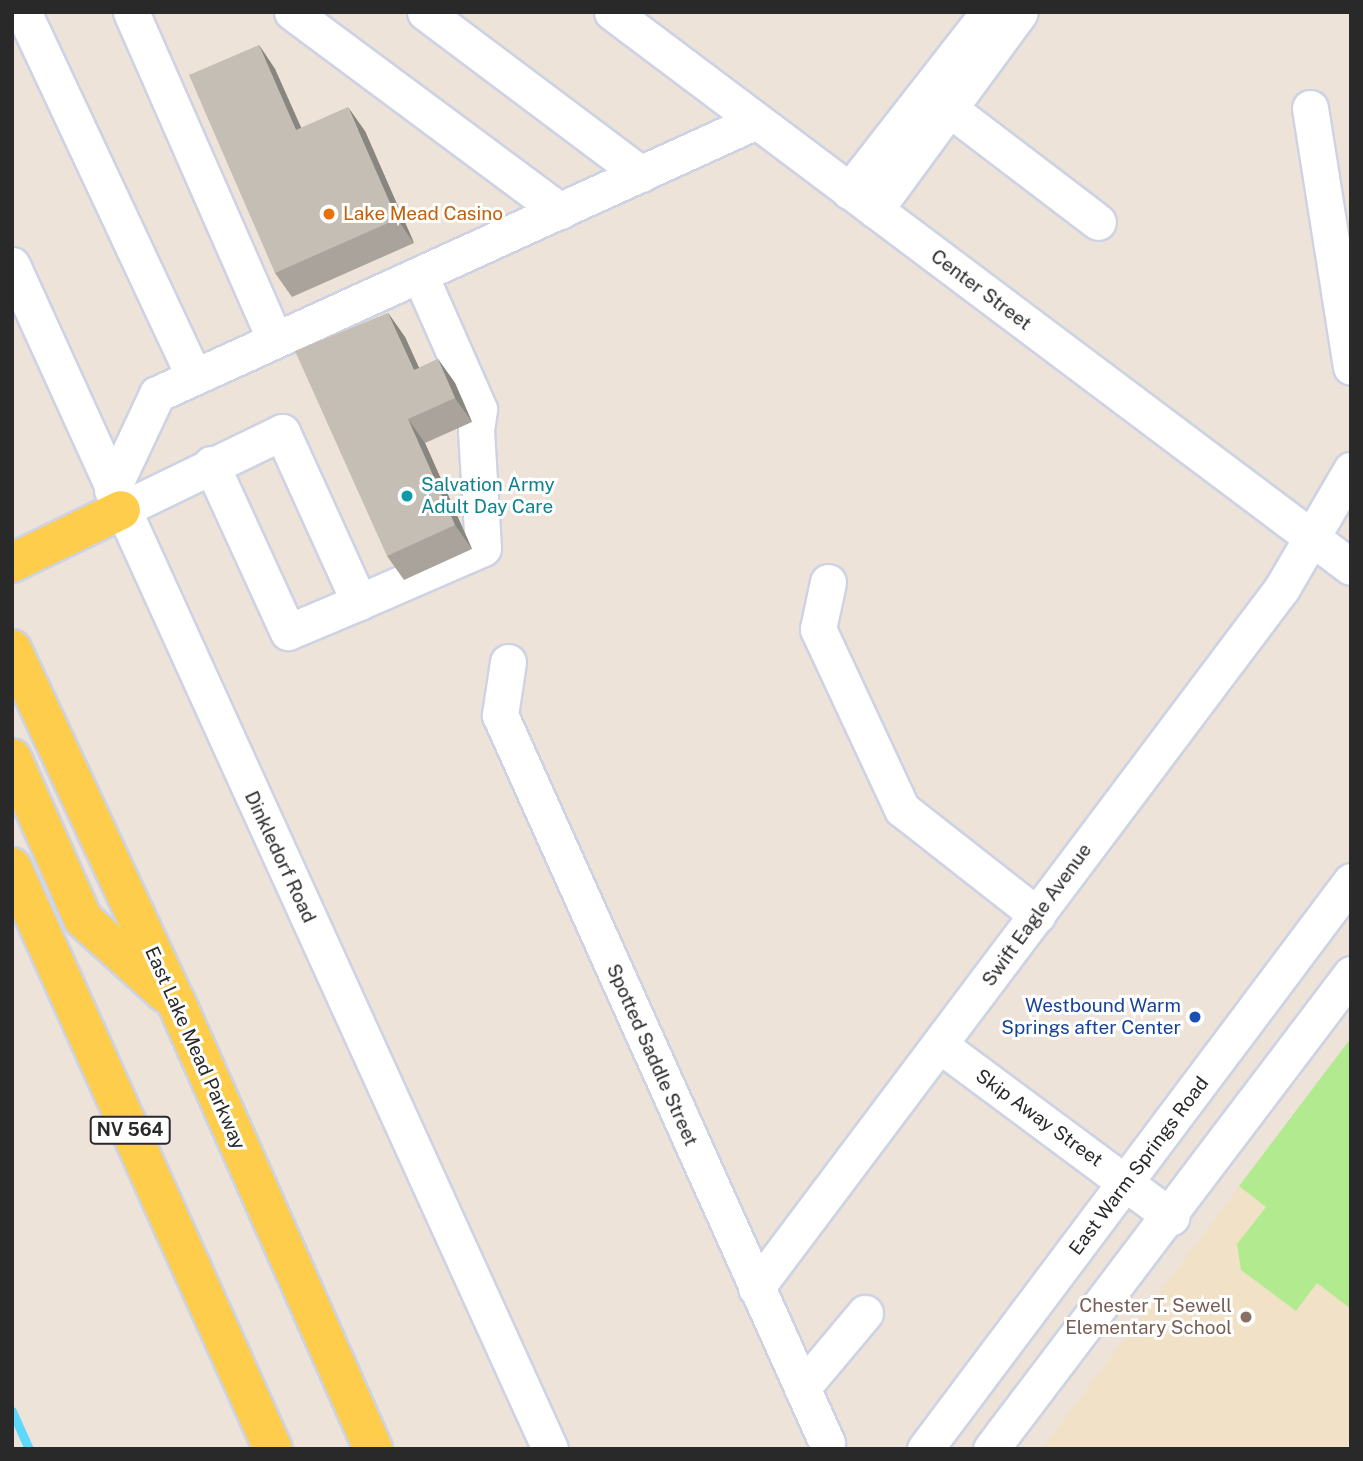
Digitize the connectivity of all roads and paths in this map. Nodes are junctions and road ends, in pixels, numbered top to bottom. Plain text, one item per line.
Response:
1 (131, 12) edge
2 (292, 12) edge
3 (425, 12) edge
4 (612, 12) edge
5 (1008, 14) edge
6 (30, 19) edge
7 (938, 100) junction
8 (1310, 108) dead end
9 (755, 121) junction
10 (641, 174) junction
11 (862, 201) junction
12 (560, 211) junction
13 (1098, 222) dead end
14 (12, 265) edge
15 (420, 275) junction
16 (275, 340) junction
17 (1351, 367) edge
18 (194, 377) junction
19 (211, 464) junction
20 (1351, 470) edge
21 (117, 500) junction
22 (1312, 538) junction
23 (12, 563) edge
24 (1351, 567) edge
25 (828, 582) dead end
26 (359, 602) junction
27 (12, 649) edge
28 (508, 662) dead end
29 (12, 758) edge
30 (12, 867) edge
31 (1351, 881) edge
32 (1037, 915) junction
33 (1351, 974) edge
34 (177, 1004) junction
35 (941, 1046) junction
36 (1127, 1182) junction
37 (1171, 1217) junction
38 (756, 1288) junction
39 (865, 1312) dead end
40 (802, 1388) junction
41 (827, 1443) dead end
42 (274, 1449) edge
43 (373, 1449) edge
44 (550, 1449) edge
45 (925, 1449) edge
46 (991, 1449) edge

1 - 16 street
2 - 12 street
3 - 10 street
4 - 9 street, Center Street
5 - 7 street
6 - 18 street
7 - 11 street
7 - 13 street
8 - 17 street
9 - 10 street
9 - 11 street, Center Street
10 - 12 street
11 - 22 street, Center Street
12 - 15 street
14 - 21 street, Dinkledorf Road
15 - 16 street
15 - 26 street
16 - 18 street
18 - 21 street
19 - 21 street
19 - 26 street
19 - 26 street
20 - 22 street, Swift Eagle Avenue
21 - 23 main road
21 - 44 street, Dinkledorf Road
22 - 24 street, Center Street
22 - 32 street, Swift Eagle Avenue
25 - 32 street
27 - 34 main road, East Lake Mead Parkway
28 - 38 street, Spotted Saddle Street
29 - 34 main road
30 - 42 main road, NV 564
31 - 36 street, East Warm Springs Road
32 - 35 street, Swift Eagle Avenue
33 - 37 street
34 - 43 main road, East Lake Mead Parkway
35 - 36 street, Skip Away Street
35 - 38 street, Swift Eagle Avenue
36 - 37 street, Skip Away Street
36 - 45 street, East Warm Springs Road
37 - 46 street
38 - 40 street, Spotted Saddle Street
39 - 40 street
40 - 41 street, Spotted Saddle Street

